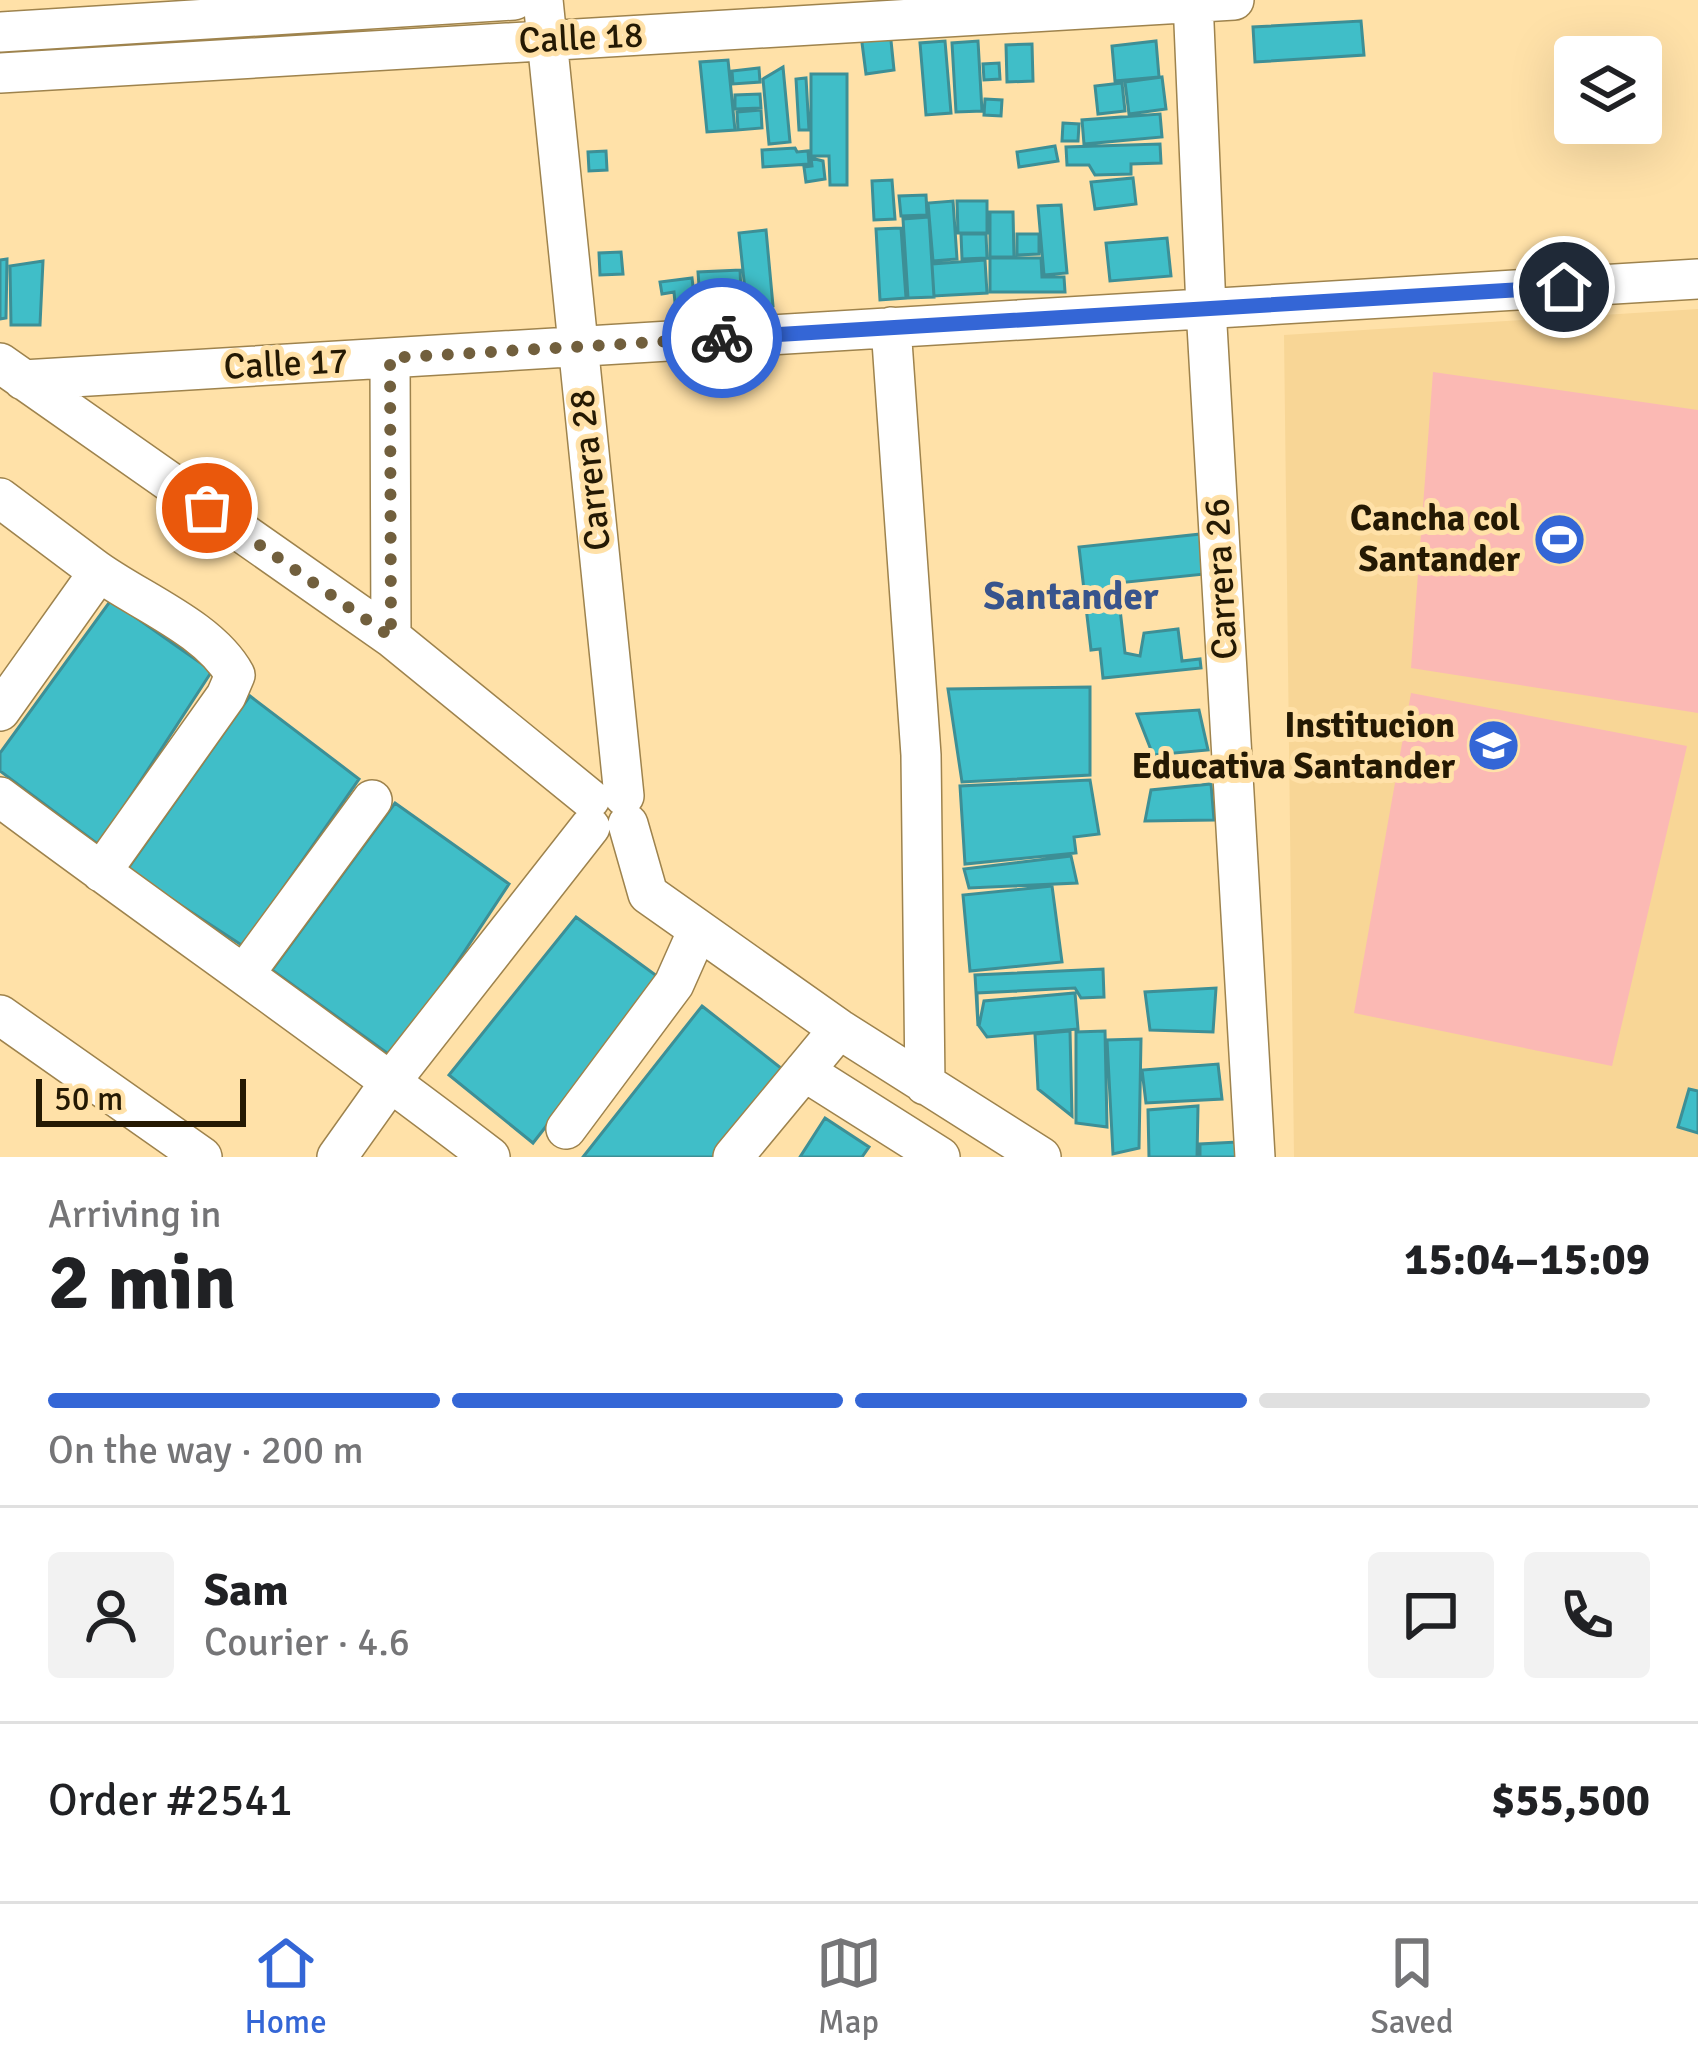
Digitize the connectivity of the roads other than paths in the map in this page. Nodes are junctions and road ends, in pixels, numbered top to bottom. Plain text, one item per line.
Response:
1 (514, 0) edge
2 (1234, 0) edge
3 (1193, 1) edge
4 (545, 20) edge
5 (0, 32) edge
6 (0, 73) edge
7 (1698, 279) edge
8 (1206, 308) junction
9 (891, 327) junction
10 (578, 346) junction
11 (390, 358) junction
12 (12, 371) edge
13 (3, 508) edge
14 (93, 568) junction
15 (391, 637) junction
16 (0, 711) edge
17 (0, 797) edge
18 (372, 800) dead end
19 (608, 816) junction
20 (101, 872) junction
21 (698, 930) junction
22 (244, 973) junction
23 (0, 1015) edge
24 (838, 1029) junction
25 (804, 1071) junction
26 (391, 1081) junction
27 (925, 1084) junction
28 (566, 1129) dead end
29 (202, 1157) edge
30 (337, 1157) edge
31 (490, 1157) edge
32 (734, 1157) edge
33 (940, 1157) edge
34 (1041, 1157) edge
35 (1255, 1157) edge

1 - 5 street, Calle 18
2 - 3 street, Calle 18
3 - 4 street, Calle 18
3 - 8 street, Carrera 26
4 - 6 street, Calle 18
4 - 10 street, Carrera 28
7 - 8 street, Calle 17
8 - 9 street, Calle 17
8 - 35 street, Carrera 26
9 - 10 street, Calle 17
9 - 27 street
10 - 11 street, Calle 17
10 - 19 street, Carrera 28
11 - 12 street, Calle 17
11 - 15 street
12 - 15 street
13 - 14 street
14 - 16 street
14 - 20 street
15 - 19 street
17 - 20 street
18 - 22 street
19 - 21 street, Carrera 28
19 - 26 street
20 - 22 street
21 - 24 street
21 - 28 street
22 - 26 street
23 - 29 street
24 - 25 street
24 - 27 street
25 - 32 street
25 - 33 street
26 - 30 street
26 - 31 street
27 - 34 street

